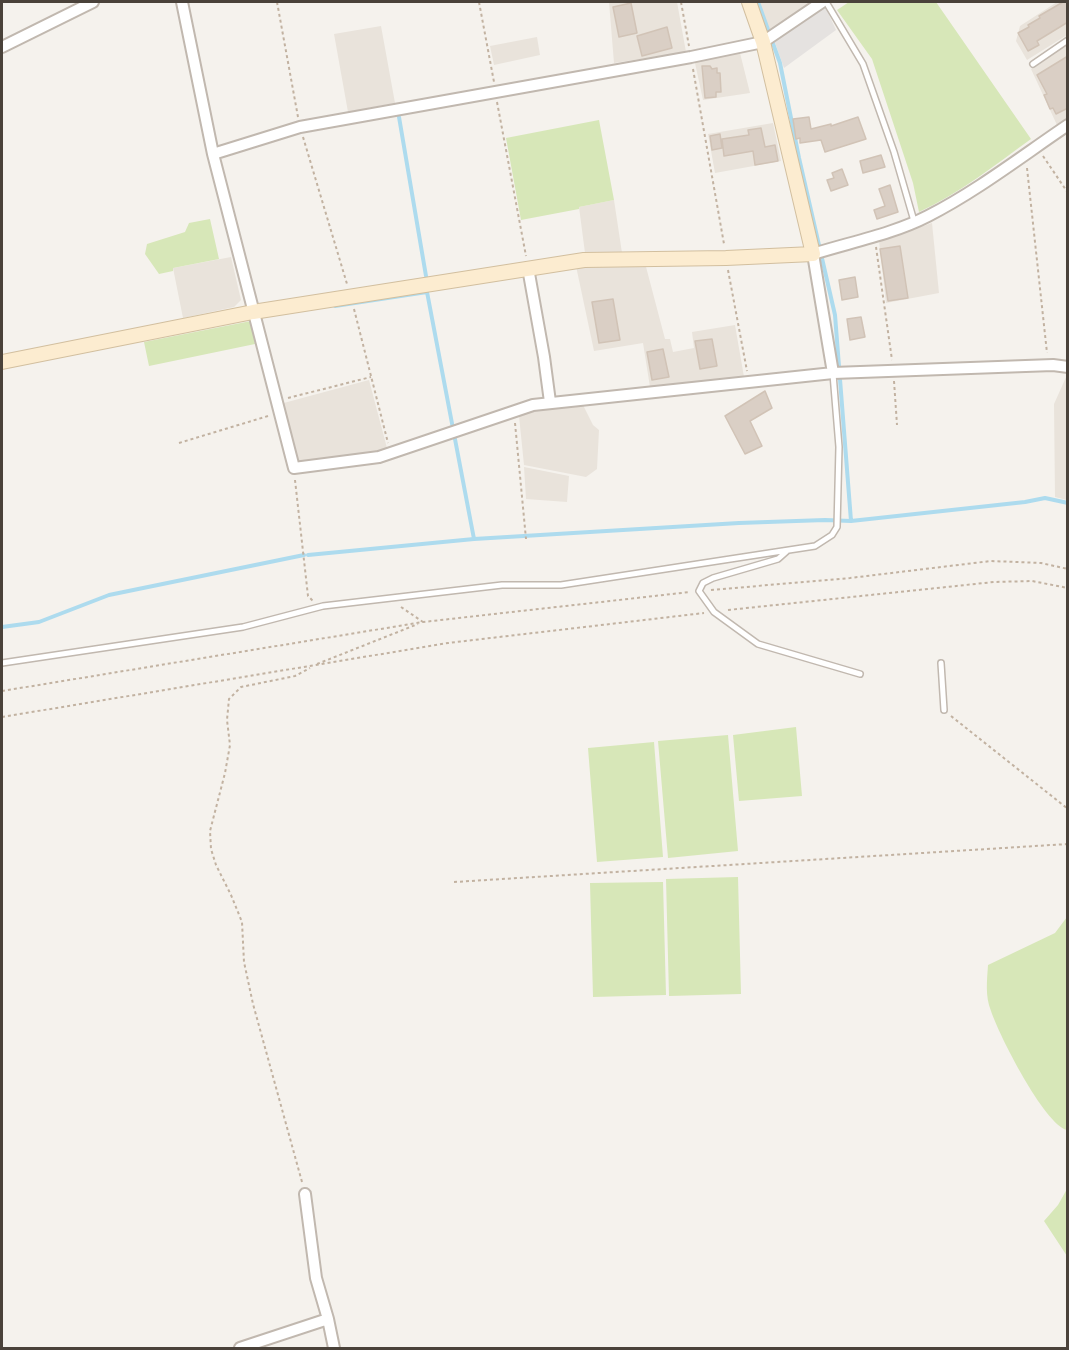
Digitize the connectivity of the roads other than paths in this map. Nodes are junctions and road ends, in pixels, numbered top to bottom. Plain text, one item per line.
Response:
1 (93, 2) edge
2 (182, 2) edge
3 (749, 2) edge
4 (824, 2) edge
5 (1068, 40) edge
6 (763, 42) junction
7 (2, 47) edge
8 (1032, 64) dead end
9 (1068, 125) edge
10 (213, 154) junction
11 (914, 221) junction
12 (813, 254) junction
13 (528, 268) junction
14 (253, 312) junction
15 (2, 362) edge
16 (1068, 367) edge
17 (833, 373) junction
18 (550, 402) junction
19 (789, 550) junction
20 (2, 663) edge
21 (941, 663) dead end
22 (860, 674) dead end
23 (944, 710) road end
24 (305, 1194) road end
25 (328, 1319) junction
26 (240, 1348) edge
27 (334, 1348) edge

1 - 7 street
2 - 10 street
3 - 6 street
4 - 6 street
4 - 11 lane
5 - 8 lane
6 - 10 street
6 - 12 street
9 - 11 street
10 - 14 street
11 - 12 street
12 - 13 street
12 - 17 street
13 - 14 street
13 - 18 street
14 - 15 street
14 - 18 street
16 - 17 street
17 - 18 street
17 - 19 lane
19 - 20 lane
19 - 22 lane
21 - 23 lane
24 - 25 street
25 - 26 street
25 - 27 street

